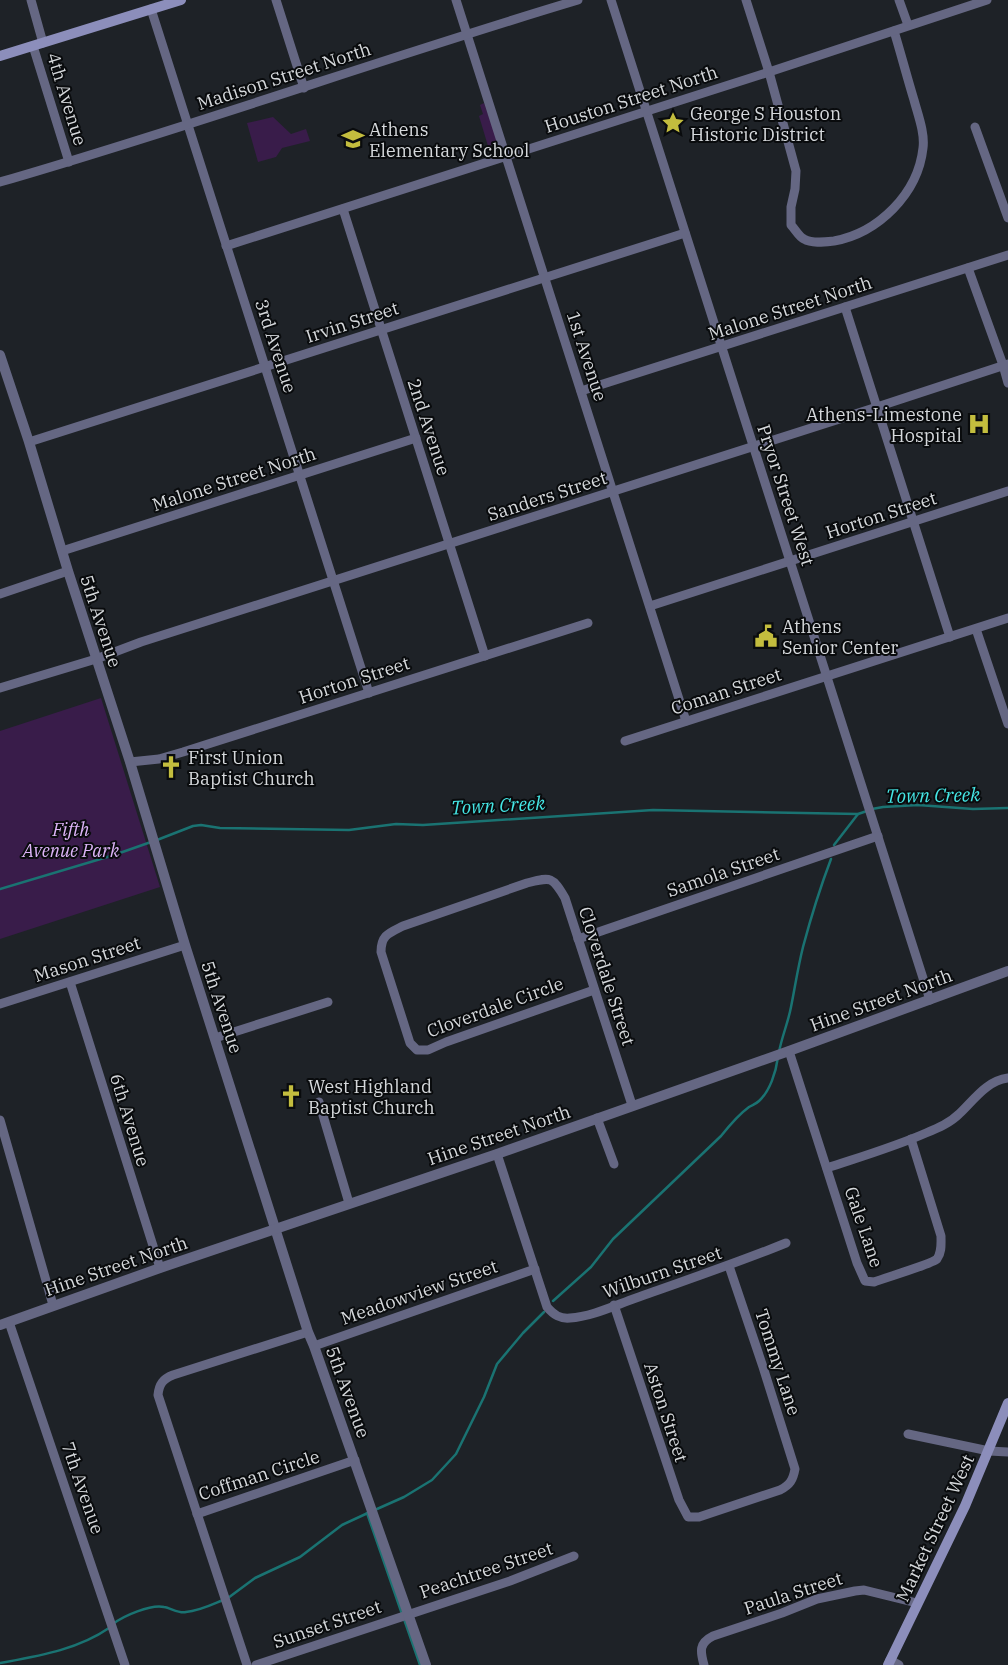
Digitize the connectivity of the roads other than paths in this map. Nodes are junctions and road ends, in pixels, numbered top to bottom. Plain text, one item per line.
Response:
1 (31, 0) edge
2 (181, 0) edge
3 (276, 0) edge
4 (456, 0) edge
5 (578, 0) edge
6 (611, 0) edge
7 (746, 0) edge
8 (899, 0) edge
9 (987, 0) edge
10 (151, 9) junction
11 (908, 26) junction
12 (894, 30) junction
13 (467, 33) junction
14 (44, 43) junction
15 (33, 46) junction
16 (0, 56) edge
17 (769, 72) junction
18 (304, 88) junction
19 (646, 112) junction
20 (188, 125) junction
21 (975, 127) dead end
22 (506, 156) junction
23 (70, 162) junction
24 (0, 182) edge
25 (342, 209) junction
26 (1008, 218) edge
27 (685, 233) junction
28 (226, 246) junction
29 (1008, 255) edge
30 (968, 268) junction
31 (545, 277) junction
32 (845, 307) junction
33 (381, 330) junction
34 (722, 347) junction
35 (0, 355) edge
36 (1006, 364) edge
37 (265, 366) junction
38 (1008, 383) edge
39 (581, 391) junction
40 (877, 407) junction
41 (416, 438) junction
42 (29, 442) junction
43 (754, 447) junction
44 (300, 475) junction
45 (1008, 491) edge
46 (613, 492) junction
47 (913, 522) junction
48 (450, 544) junction
49 (62, 551) junction
50 (790, 561) junction
51 (68, 571) junction
52 (334, 581) junction
53 (0, 594) edge
54 (650, 606) junction
55 (1008, 618) edge
56 (588, 623) dead end
57 (976, 629) junction
58 (950, 637) junction
59 (485, 656) junction
60 (96, 659) junction
61 (827, 676) junction
62 (0, 688) edge
63 (369, 693) junction
64 (686, 721) junction
65 (1008, 724) edge
66 (625, 741) dead end
67 (130, 762) junction
68 (878, 836) junction
69 (533, 882) joint
70 (578, 939) junction
71 (185, 944) junction
72 (1008, 971) edge
73 (70, 982) junction
74 (594, 990) junction
75 (930, 1000) junction
76 (328, 1002) dead end
77 (0, 1004) edge
78 (215, 1038) junction
79 (789, 1050) junction
80 (1008, 1078) edge
81 (319, 1102) dead end
82 (632, 1105) junction
83 (597, 1118) junction
84 (0, 1120) edge
85 (911, 1139) junction
86 (497, 1154) junction
87 (614, 1164) dead end
88 (827, 1168) junction
89 (349, 1202) junction
90 (275, 1228) junction
91 (786, 1243) dead end
92 (729, 1266) junction
93 (160, 1268) junction
94 (535, 1268) junction
95 (54, 1305) junction
96 (614, 1305) junction
97 (4, 1324) edge
98 (308, 1332) junction
99 (314, 1346) junction
100 (1008, 1404) edge
101 (908, 1434) dead end
102 (989, 1451) junction
103 (1008, 1452) edge
104 (355, 1460) junction
105 (197, 1514) junction
106 (698, 1517) joint
107 (574, 1556) dead end
108 (917, 1603) junction
109 (409, 1614) junction
110 (892, 1663) edge
111 (126, 1665) edge
112 (247, 1665) edge
113 (256, 1665) edge
114 (426, 1665) edge
115 (704, 1665) edge

1 - 14 street, 4th Avenue
2 - 10 main road
3 - 18 street
4 - 13 street, 1st Avenue
5 - 13 street, Madison Street North
6 - 19 street, Pryor Street West
7 - 17 street
8 - 11 street
9 - 11 street, Houston Street North
10 - 14 main road
10 - 20 street, 3rd Avenue
11 - 12 street, Houston Street North
12 - 17 street, Houston Street North
12 - 17 street
13 - 18 street, Madison Street North
13 - 22 street, 1st Avenue
14 - 15 main road
15 - 16 main road
15 - 23 street, 4th Avenue
17 - 19 street, Houston Street North
18 - 20 street, Madison Street North
19 - 22 street, Houston Street North
19 - 27 street, Pryor Street West
20 - 23 street, Madison Street North
20 - 28 street, 3rd Avenue
21 - 26 street
22 - 25 street, Houston Street North
22 - 31 street, 1st Avenue
23 - 24 street, Madison Street North
25 - 28 street, Houston Street North
25 - 33 street, 2nd Avenue
27 - 31 street, Irvin Street
27 - 34 street, Pryor Street West
28 - 37 street, 3rd Avenue
29 - 30 street, Malone Street North
30 - 32 street, Malone Street North
30 - 36 street
31 - 33 street, Irvin Street
31 - 39 street, 1st Avenue
32 - 34 street, Malone Street North
32 - 40 street
33 - 37 street, Irvin Street
33 - 41 street, 2nd Avenue
34 - 39 street, Malone Street North
34 - 43 street, Pryor Street West
35 - 42 street, 5th Avenue
36 - 38 street
36 - 40 street, Sanders Street
37 - 42 street, Irvin Street
37 - 44 street, 3rd Avenue
39 - 46 street, 1st Avenue
40 - 43 street, Sanders Street
40 - 47 street
41 - 44 street, Malone Street North
41 - 48 street, 2nd Avenue
42 - 49 street, 5th Avenue
43 - 46 street, Sanders Street
43 - 50 street, Pryor Street West
44 - 49 street, Malone Street North
44 - 52 street, 3rd Avenue
45 - 47 street, Horton Street
46 - 48 street, Sanders Street
46 - 54 street, 1st Avenue
47 - 50 street, Horton Street
47 - 58 street
48 - 52 street, Sanders Street
48 - 59 street, 2nd Avenue
49 - 51 street, 5th Avenue
50 - 54 street, Horton Street
50 - 61 street, Pryor Street West
51 - 53 street
51 - 60 street, 5th Avenue
52 - 60 street, Sanders Street
52 - 63 street, 3rd Avenue
54 - 64 street, 1st Avenue
55 - 57 street, Coman Street
56 - 59 street, Horton Street
57 - 58 street, Coman Street
57 - 65 street
58 - 61 street, Coman Street
59 - 63 street, Horton Street
60 - 62 street, Sanders Street
60 - 67 street, 5th Avenue
61 - 64 street, Coman Street
61 - 68 street, Pryor Street West
63 - 67 street, Horton Street
64 - 66 street, Coman Street
67 - 71 street, 5th Avenue
68 - 70 street, Samola Street
68 - 75 street, Pryor Street West
69 - 70 street, Cloverdale Street
69 - 74 street, Cloverdale Circle
70 - 74 street, Cloverdale Street
71 - 73 street, Mason Street
71 - 78 street, 5th Avenue
72 - 75 street, Hine Street North
73 - 77 street, Mason Street
73 - 93 street, 6th Avenue
74 - 82 street, Cloverdale Street
75 - 79 street, Hine Street North
76 - 78 street
78 - 90 street, 5th Avenue
79 - 82 street, Hine Street North
79 - 88 street, Gale Lane
80 - 85 street
81 - 89 street
82 - 83 street, Hine Street North
83 - 86 street, Hine Street North
83 - 87 street
84 - 95 street
85 - 88 street
85 - 88 street, Gale Lane
86 - 89 street, Hine Street North
86 - 94 street
89 - 90 street, Hine Street North
90 - 93 street, Hine Street North
90 - 98 street, 5th Avenue
91 - 92 street, Wilburn Street
92 - 96 street, Wilburn Street
92 - 106 street, Tommy Lane
93 - 95 street, Hine Street North
94 - 96 street, Wilburn Street
94 - 99 street, Meadowview Street
95 - 97 street, Hine Street North
96 - 106 street, Aston Street
97 - 111 street, 7th Avenue
98 - 99 street, 5th Avenue
98 - 105 street, Coffman Circle
99 - 104 street, 5th Avenue
100 - 102 main road, Market Street West
101 - 102 street
102 - 103 street
102 - 108 main road, Market Street West
104 - 105 street, Coffman Circle
104 - 109 street, 5th Avenue
105 - 112 street
107 - 109 street, Peachtree Street
108 - 110 main road, Market Street West
108 - 115 street, Paula Street
109 - 113 street, Sunset Street
109 - 114 street, 5th Avenue

